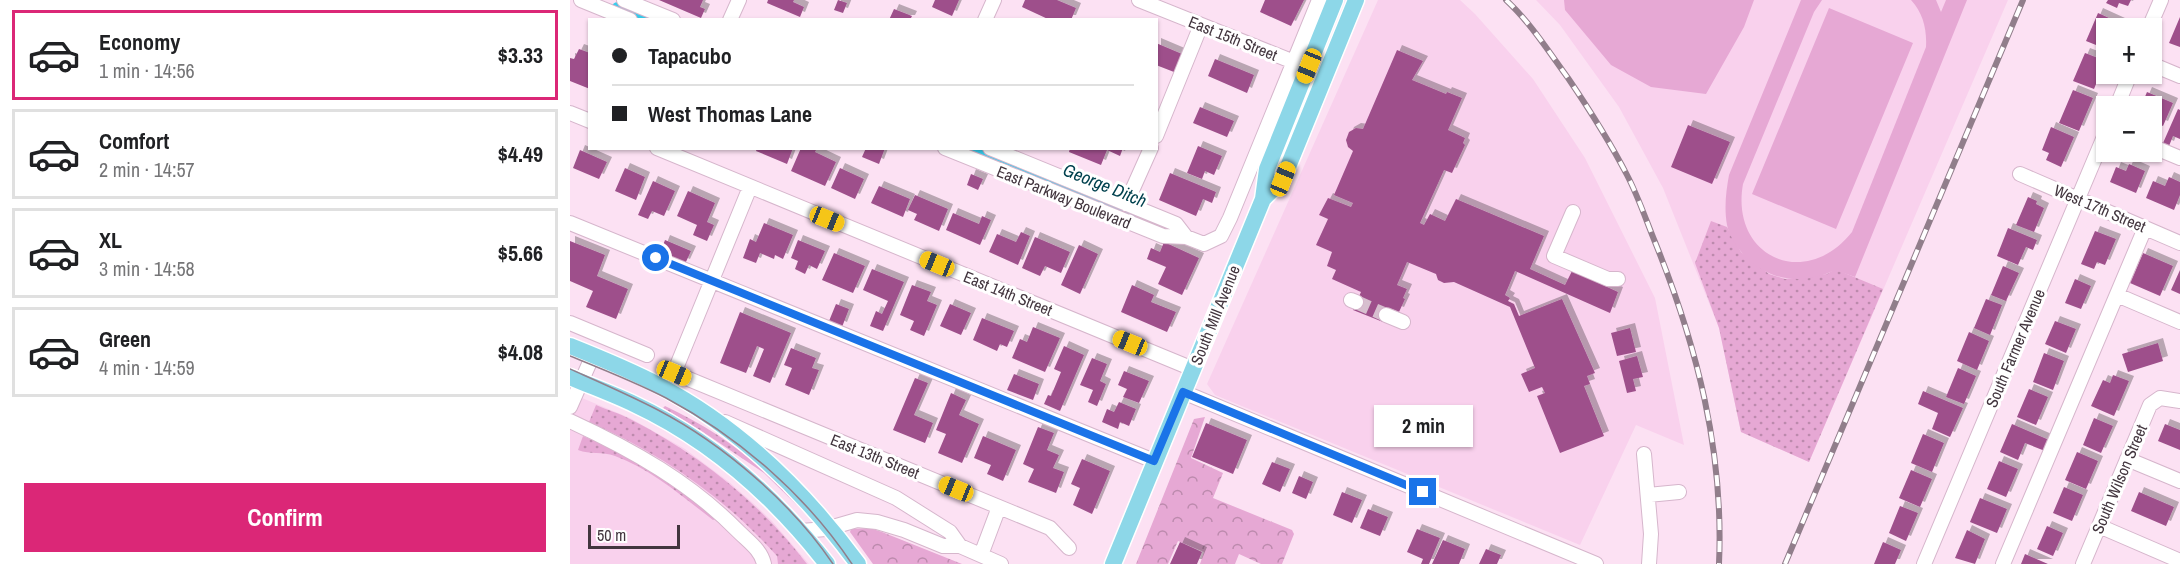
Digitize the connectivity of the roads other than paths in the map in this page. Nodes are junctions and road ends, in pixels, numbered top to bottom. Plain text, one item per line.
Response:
1 (581, 0) edge
2 (624, 0) edge
3 (738, 0) edge
4 (994, 0) edge
5 (1139, 0) edge
6 (1319, 0) edge
7 (1335, 0) edge
8 (1356, 0) edge
9 (2161, 0) edge
10 (625, 18) edge
11 (668, 18) edge
12 (731, 18) edge
13 (986, 18) edge
14 (2153, 18) edge
15 (1201, 25) junction
16 (1294, 62) junction
17 (2162, 69) edge
18 (2180, 76) edge
19 (570, 113) edge
20 (588, 120) edge
21 (1158, 131) edge
22 (662, 150) edge
23 (950, 150) edge
24 (995, 150) edge
25 (1150, 150) edge
26 (2162, 151) edge
27 (2096, 156) edge
28 (2180, 158) edge
29 (2020, 174) dead end
30 (750, 187) junction
31 (1263, 199) junction
32 (2078, 199) junction
33 (1126, 204) junction
34 (1573, 212) dead end
35 (570, 223) edge
36 (2145, 228) junction
37 (1186, 237) junction
38 (2180, 243) edge
39 (1618, 279) dead end
40 (711, 280) junction
41 (2117, 295) junction
42 (1386, 315) tunnel mouth
43 (1403, 322) dead end
44 (2180, 322) edge
45 (570, 323) edge
46 (570, 346) edge
47 (592, 355) junction
48 (647, 355) dead end
49 (1193, 369) junction
50 (575, 379) edge
51 (1183, 392) junction
52 (2180, 402) edge
53 (570, 407) edge
54 (708, 415) junction
55 (570, 421) edge
56 (1644, 454) dead end
57 (2127, 459) junction
58 (1154, 461) junction
59 (2180, 482) edge
60 (1679, 492) dead end
61 (1648, 495) junction
62 (999, 507) junction
63 (2099, 526) junction
64 (831, 527) junction
65 (801, 531) junction
66 (960, 546) junction
67 (1069, 548) dead end
68 (981, 555) junction
69 (1564, 558) edge
70 (2180, 561) edge
71 (764, 564) edge
72 (827, 564) edge
73 (858, 564) edge
74 (1001, 564) edge
75 (1113, 564) edge
76 (1596, 564) edge
77 (1649, 564) edge
78 (1924, 564) edge
79 (2003, 564) edge
80 (2083, 564) edge

1 - 10 street
2 - 11 street
3 - 12 street
4 - 13 street
5 - 15 street, East 15th Street
6 - 16 street
7 - 31 main road, South Mill Avenue
8 - 31 main road, South Mill Avenue
9 - 14 street
15 - 16 street, East 15th Street
15 - 21 street
16 - 37 street, East Parkway Boulevard
17 - 18 street
19 - 20 street
22 - 30 street, East 14th Street
23 - 37 street, East Parkway Boulevard
24 - 33 street, East Parkway Boulevard
25 - 33 street
26 - 28 street
27 - 32 street, South Farmer Avenue
29 - 32 street, West 17th Street
30 - 40 street
30 - 49 street, East 14th Street
31 - 49 main road, South Mill Avenue
32 - 36 street, West 17th Street
32 - 78 street, South Farmer Avenue
33 - 37 street, East Parkway Boulevard
34 - 39 street
35 - 40 street
36 - 38 street, West 17th Street
36 - 41 street
40 - 58 street
40 - 62 street, East 13th Street
41 - 44 street
41 - 79 street
42 - 43 street
45 - 48 street
46 - 47 main road
47 - 50 street
47 - 54 main road
49 - 51 main road, South Mill Avenue
50 - 53 street
50 - 65 main road
51 - 58 main road, South Mill Avenue
51 - 69 street
52 - 57 street, South Wilson Street
54 - 64 main road
54 - 66 street, East 13th Street
55 - 71 street
56 - 61 street
57 - 59 street
57 - 63 street, South Wilson Street
58 - 75 main road, South Mill Avenue
60 - 61 street
61 - 77 street
62 - 67 street, East 13th Street
62 - 68 street
63 - 70 street
63 - 80 street, South Wilson Street
64 - 65 street, East 13th Street
64 - 66 street, East 13th Street
64 - 73 main road
65 - 72 main road
66 - 68 street, East 13th Street
68 - 74 street, East 13th Street
69 - 76 street

